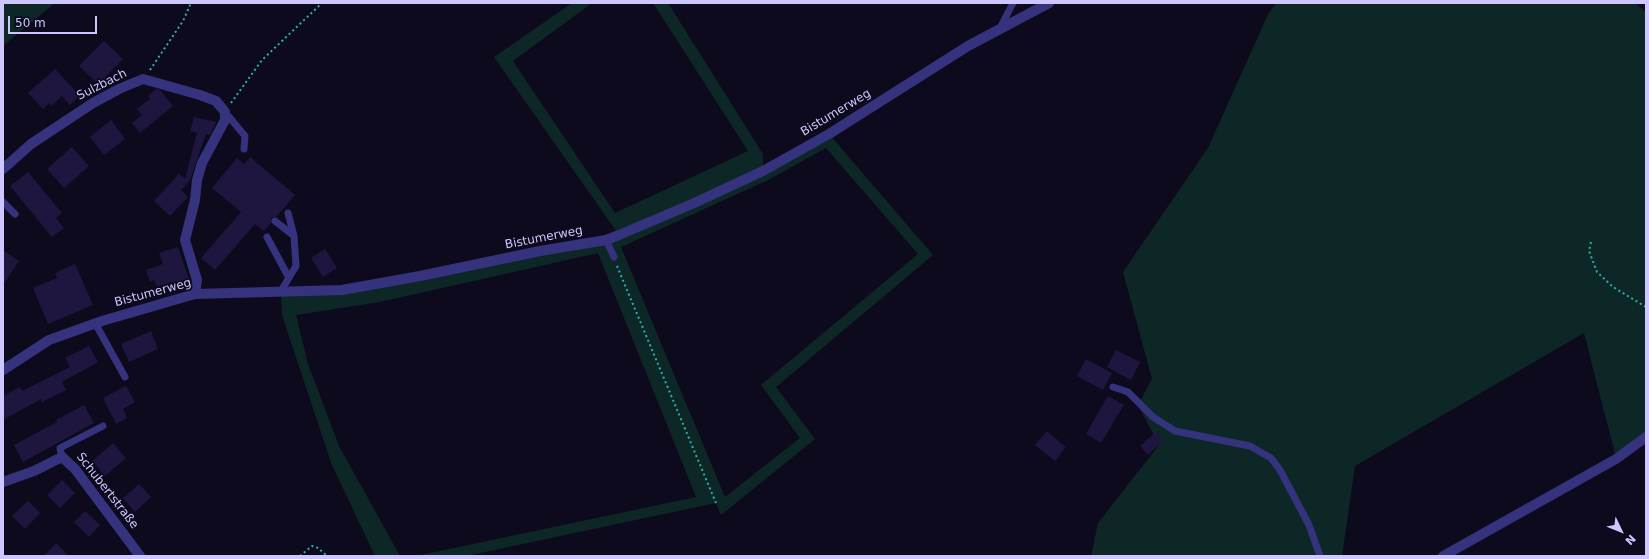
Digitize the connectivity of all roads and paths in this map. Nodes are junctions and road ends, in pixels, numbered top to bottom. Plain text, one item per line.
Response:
1 (191, 3) edge
2 (322, 3) edge
3 (1013, 3) edge
4 (1049, 3) edge
5 (999, 30) junction
6 (143, 79) junction
7 (225, 112) junction
8 (244, 149) dead end
9 (3, 169) edge
10 (3, 202) edge
11 (15, 214) dead end
12 (288, 214) dead end
13 (275, 221) dead end
14 (267, 236) dead end
15 (294, 236) junction
16 (606, 240) junction
17 (1591, 242) dead end
18 (614, 257) joint
19 (289, 278) junction
20 (281, 291) junction
21 (195, 294) junction
22 (1646, 307) edge
23 (95, 323) junction
24 (3, 370) edge
25 (126, 377) dead end
26 (1113, 387) dead end
27 (103, 426) dead end
28 (1646, 437) edge
29 (62, 457) junction
30 (3, 482) edge
31 (716, 503) dead end
32 (140, 556) edge
33 (300, 556) edge
34 (327, 556) edge
35 (1320, 556) edge
36 (1443, 556) edge

1 - 6 path
2 - 7 path
3 - 5 lane
4 - 5 street, Bistumerweg
5 - 16 street, Bistumerweg
6 - 7 street, Sulzbach
6 - 9 street, Sulzbach
7 - 8 lane
7 - 21 street
10 - 11 lane
12 - 15 lane
13 - 15 lane
14 - 19 lane
15 - 19 lane
16 - 18 lane
16 - 20 street, Bistumerweg
17 - 22 path
18 - 31 path
19 - 20 lane
20 - 21 street, Bistumerweg
21 - 23 street, Bistumerweg
23 - 24 street, Bistumerweg
23 - 25 lane
26 - 35 lane
27 - 29 lane
28 - 36 street
29 - 30 street, Schubertstraße
29 - 32 street, Schubertstraße
33 - 34 path

